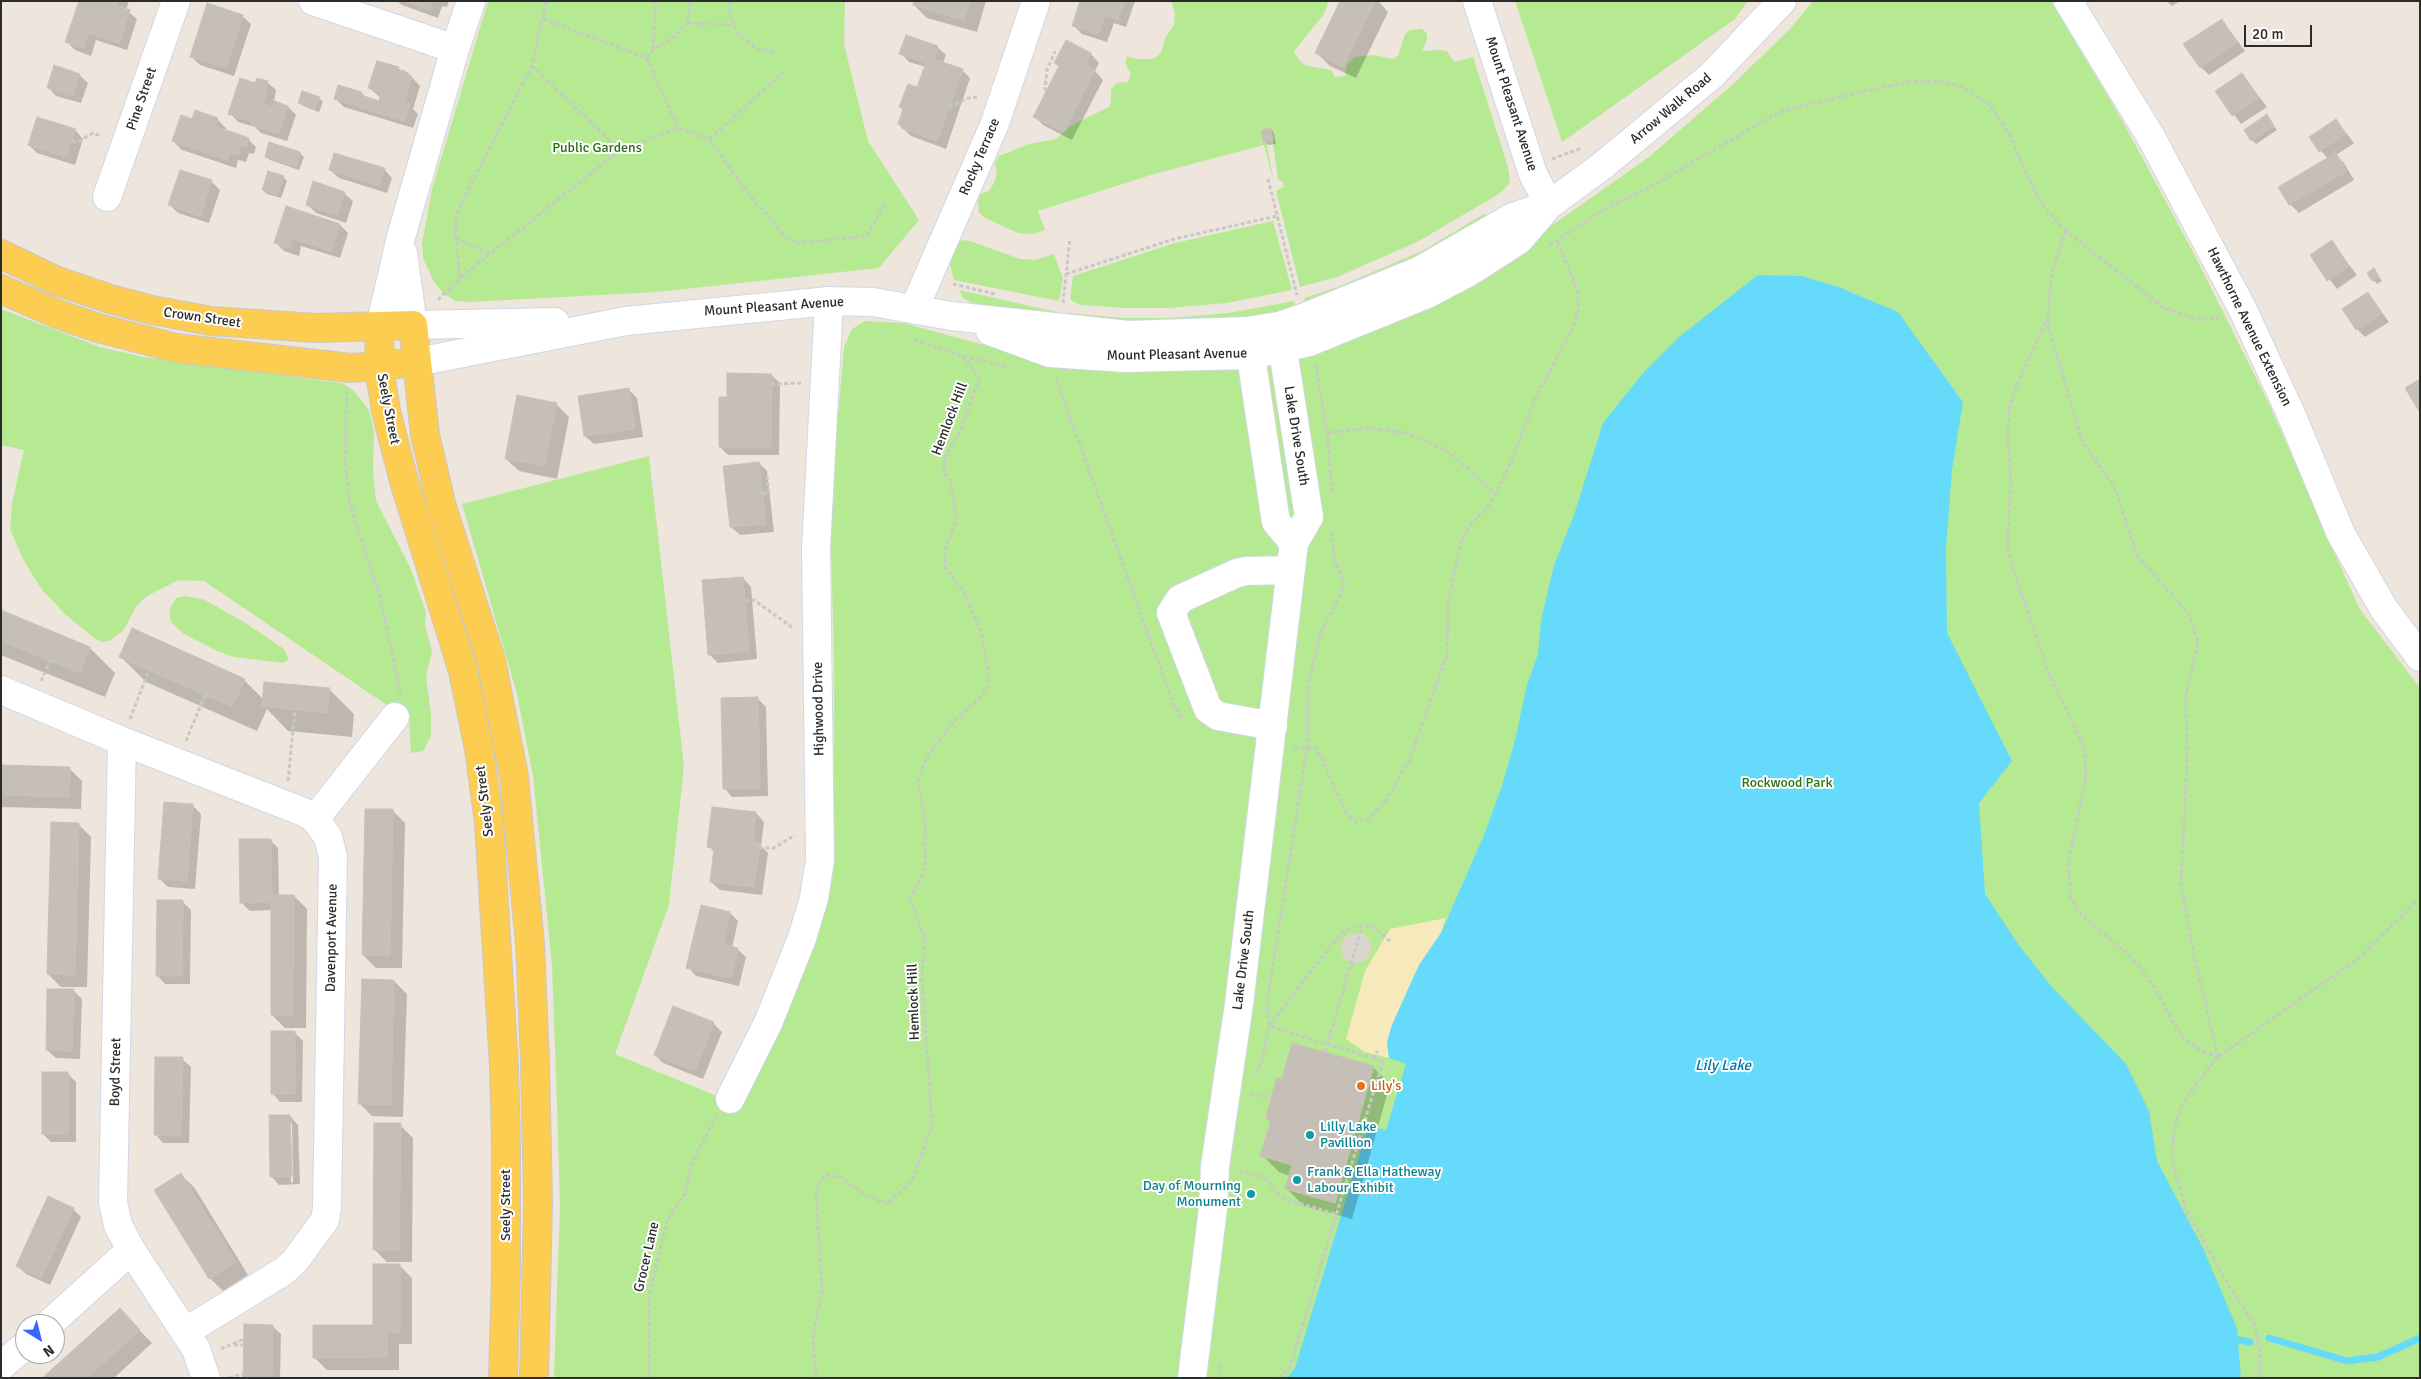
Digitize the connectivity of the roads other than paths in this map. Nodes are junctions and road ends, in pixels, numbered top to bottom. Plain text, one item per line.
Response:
1 (176, 1) edge
2 (313, 1) edge
3 (471, 1) edge
4 (1036, 1) edge
5 (1476, 1) edge
6 (1782, 1) edge
7 (2068, 1) edge
8 (455, 48) junction
9 (107, 197) dead end
10 (1549, 205) junction
11 (400, 239) junction
12 (1, 254) edge
13 (1, 289) edge
14 (829, 301) junction
15 (914, 309) junction
16 (626, 321) junction
17 (413, 325) junction
18 (380, 327) junction
19 (1281, 337) junction
20 (1249, 343) junction
21 (417, 362) junction
22 (379, 367) junction
23 (1294, 543) junction
24 (1291, 570) junction
25 (2420, 657) edge
26 (1, 690) edge
27 (395, 717) road end
28 (1273, 726) junction
29 (122, 741) junction
30 (315, 819) junction
31 (730, 1099) road end
32 (132, 1250) junction
33 (61, 1314) edge
34 (185, 1332) junction
35 (15, 1354) edge
36 (1, 1366) edge
37 (225, 1378) edge
38 (502, 1378) edge
39 (534, 1378) edge
40 (1192, 1378) edge

1 - 9 street, Pine Street
2 - 8 street
3 - 8 street, Seely Street
4 - 15 street, Rocky Terrace
5 - 10 street, Mount Pleasant Avenue
6 - 10 street, Arrow Walk Road
7 - 25 street, Hawthorne Avenue Extension
8 - 11 street, Seely Street
10 - 19 street, Mount Pleasant Avenue
11 - 17 street, Seely Street
11 - 18 street, Seely Street
12 - 18 main road, Crown Street
13 - 22 main road
14 - 15 street, Mount Pleasant Avenue
14 - 16 street, Mount Pleasant Avenue
14 - 31 street, Highwood Drive
15 - 20 street, Mount Pleasant Avenue
16 - 17 street, Mount Pleasant Avenue
16 - 21 street, Mount Pleasant Avenue
17 - 18 main road, Crown Street
17 - 21 main road, Seely Street
18 - 22 main road, Seely Street
19 - 20 street, Mount Pleasant Avenue
19 - 23 street, Lake Drive South
20 - 23 street
21 - 22 main road, Mount Pleasant Avenue
21 - 39 main road, Seely Street
22 - 38 main road, Seely Street
23 - 24 street, Lake Drive South
24 - 28 street, Lake Drive South
24 - 28 street
26 - 29 street
27 - 30 street
28 - 40 street, Lake Drive South
29 - 30 street
29 - 32 street, Boyd Street
30 - 34 street, Davenport Avenue
32 - 33 street
32 - 34 street, Boyd Street
34 - 37 street, Boyd Street
35 - 36 street

